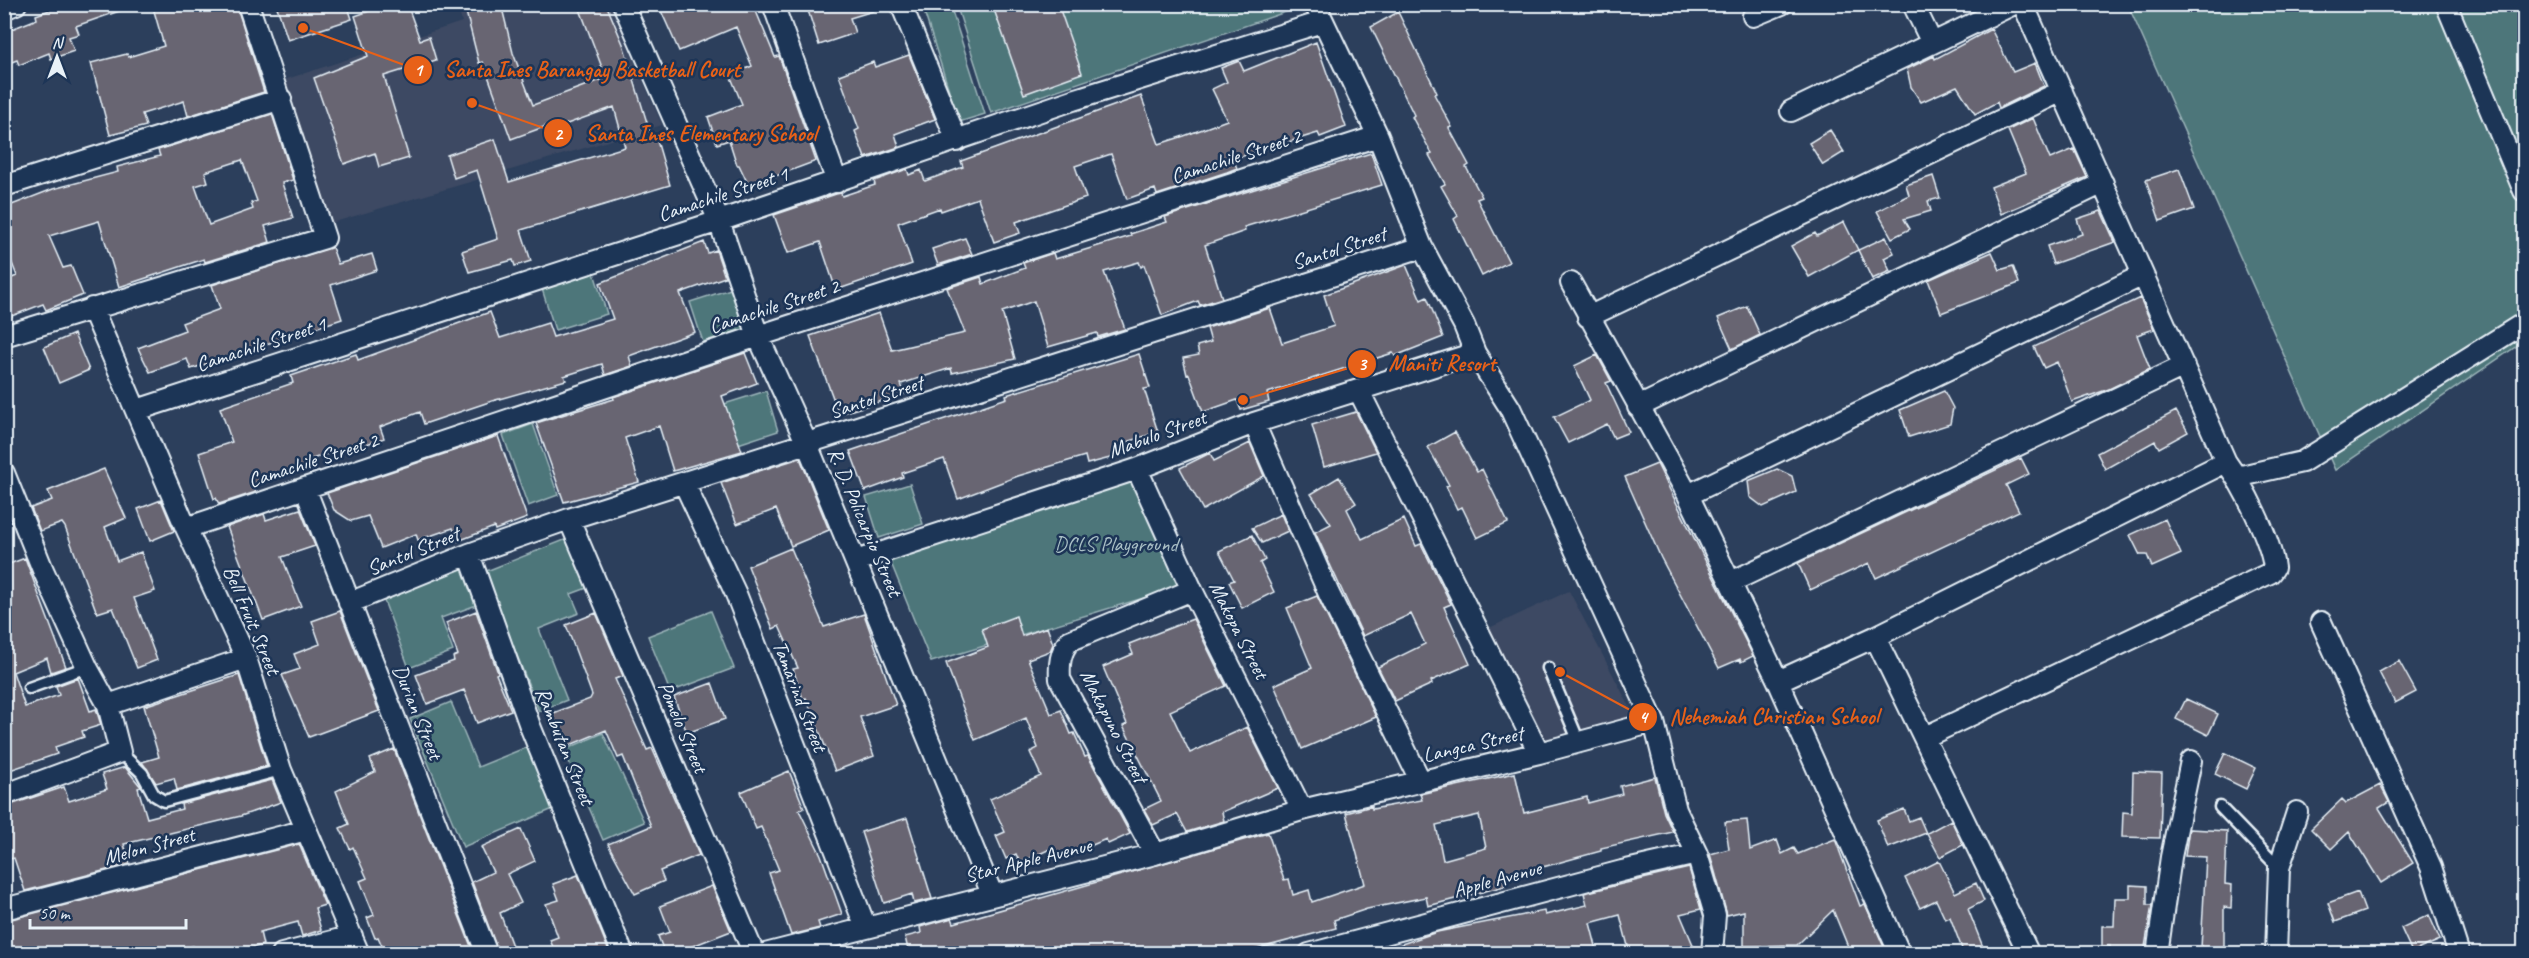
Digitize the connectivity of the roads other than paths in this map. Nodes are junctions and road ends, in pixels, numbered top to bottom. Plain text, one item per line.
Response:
1 (16, 4) edge
2 (248, 4) edge
3 (623, 4) edge
4 (773, 4) edge
5 (901, 4) edge
6 (1782, 4) edge
7 (1913, 4) edge
8 (2014, 4) edge
9 (2023, 4) edge
10 (2446, 4) edge
11 (4, 9) edge
12 (1319, 13) edge
13 (1753, 16) dead end
14 (1932, 43) junction
15 (2061, 91) junction
16 (281, 99) junction
17 (1791, 111) dead end
18 (1378, 136) junction
19 (957, 141) junction
20 (837, 182) junction
21 (2103, 183) junction
22 (4, 186) edge
23 (2524, 191) edge
24 (719, 221) junction
25 (1422, 247) junction
26 (2143, 275) junction
27 (1571, 283) dead end
28 (92, 308) junction
29 (1588, 317) junction
30 (2524, 323) edge
31 (4, 336) edge
32 (758, 336) junction
33 (1475, 353) junction
34 (2184, 366) junction
35 (1359, 391) junction
36 (1638, 407) junction
37 (137, 410) junction
38 (1254, 423) junction
39 (807, 444) junction
40 (1137, 469) junction
41 (2232, 469) junction
42 (4, 474) edge
43 (684, 483) junction
44 (305, 488) junction
45 (1688, 495) junction
46 (568, 519) junction
47 (186, 528) junction
48 (469, 554) junction
49 (856, 561) junction
50 (1731, 582) junction
51 (1192, 590) junction
52 (349, 603) junction
53 (2321, 622) dead end
54 (1875, 636) junction
55 (246, 658) junction
56 (87, 667) junction
57 (1548, 668) dead end
58 (1779, 681) junction
59 (29, 688) dead end
60 (108, 705) junction
61 (1654, 722) junction
62 (1925, 737) junction
63 (1579, 742) junction
64 (120, 752) junction
65 (1539, 753) junction
66 (2191, 761) dead end
67 (281, 770) junction
68 (1420, 780) junction
69 (4, 795) edge
70 (2220, 807) dead end
71 (1302, 810) junction
72 (2297, 812) dead end
73 (306, 830) junction
74 (1155, 854) junction
75 (1697, 854) junction
76 (2279, 868) junction
77 (992, 894) junction
78 (4, 909) edge
79 (866, 928) junction
80 (355, 945) edge
81 (282, 954) edge
82 (487, 954) edge
83 (623, 954) edge
84 (754, 954) edge
85 (765, 954) edge
86 (1309, 954) edge
87 (1713, 954) edge
88 (1900, 954) edge
89 (2029, 954) edge
90 (2157, 954) edge
91 (2276, 954) edge
92 (2459, 954) edge

1 - 11 street
2 - 16 street
3 - 24 street, R. D. Policarpio Street
4 - 20 street
5 - 19 street
6 - 13 street
7 - 14 street
8 - 14 street
9 - 15 street
10 - 23 street
12 - 18 street
12 - 19 street, Camachile Street 1
14 - 17 street
15 - 21 street
15 - 29 street
16 - 22 street
16 - 28 street
18 - 25 street
18 - 32 street, Camachile Street 2
19 - 20 street, Camachile Street 1
20 - 24 street, Camachile Street 1
21 - 26 street
21 - 36 street
24 - 32 street, R. D. Policarpio Street
24 - 37 street, Camachile Street 1
25 - 33 street
25 - 39 street, Santol Street
26 - 34 street
26 - 45 street
27 - 29 street
28 - 31 street
28 - 37 street, Bell Fruit Street
29 - 36 street
30 - 41 street
32 - 39 street, R. D. Policarpio Street
32 - 44 street, Camachile Street 2
33 - 35 street, Mabulo Street
33 - 61 street
34 - 41 street
34 - 50 street
35 - 38 street, Mabulo Street
35 - 65 street
36 - 45 street
37 - 47 street, Bell Fruit Street
38 - 40 street, Mabulo Street
38 - 68 street
39 - 43 street, Santol Street
39 - 49 street, R. D. Policarpio Street
40 - 49 street, Mabulo Street
40 - 51 street, Makopa Street
41 - 54 street
41 - 62 street
42 - 56 street
43 - 46 street, Santol Street
43 - 79 street, Tamarind Street
44 - 47 street, Camachile Street 2
44 - 52 street, Durian Street
45 - 50 street
46 - 48 street, Santol Street
46 - 84 street, Pomelo Street
47 - 55 street, Bell Fruit Street
48 - 52 street, Santol Street
48 - 83 street, Rambutan Street
49 - 77 street, R. D. Policarpio Street
50 - 58 street
51 - 71 street, Makopa Street
51 - 74 street, Makapuno Street
52 - 82 street, Durian Street
53 - 92 street
54 - 58 street
54 - 62 street
55 - 60 street
55 - 67 street, Bell Fruit Street
56 - 59 lane
56 - 60 street
57 - 63 lane
58 - 88 street
60 - 64 street
61 - 63 street, Langca Street
61 - 75 street
62 - 89 street
63 - 65 street, Langca Street
64 - 67 lane
64 - 69 street
65 - 68 street, Langca Street
66 - 90 street
67 - 73 street, Bell Fruit Street
68 - 71 street, Langca Street
70 - 76 lane
71 - 74 street, Star Apple Avenue
72 - 76 street
73 - 78 street, Melon Street
73 - 80 street, Bell Fruit Street
74 - 77 street, Star Apple Avenue
75 - 86 street, Apple Avenue
75 - 87 street
76 - 91 street
77 - 79 street, Star Apple Avenue
79 - 85 street, Star Apple Avenue
80 - 81 street

